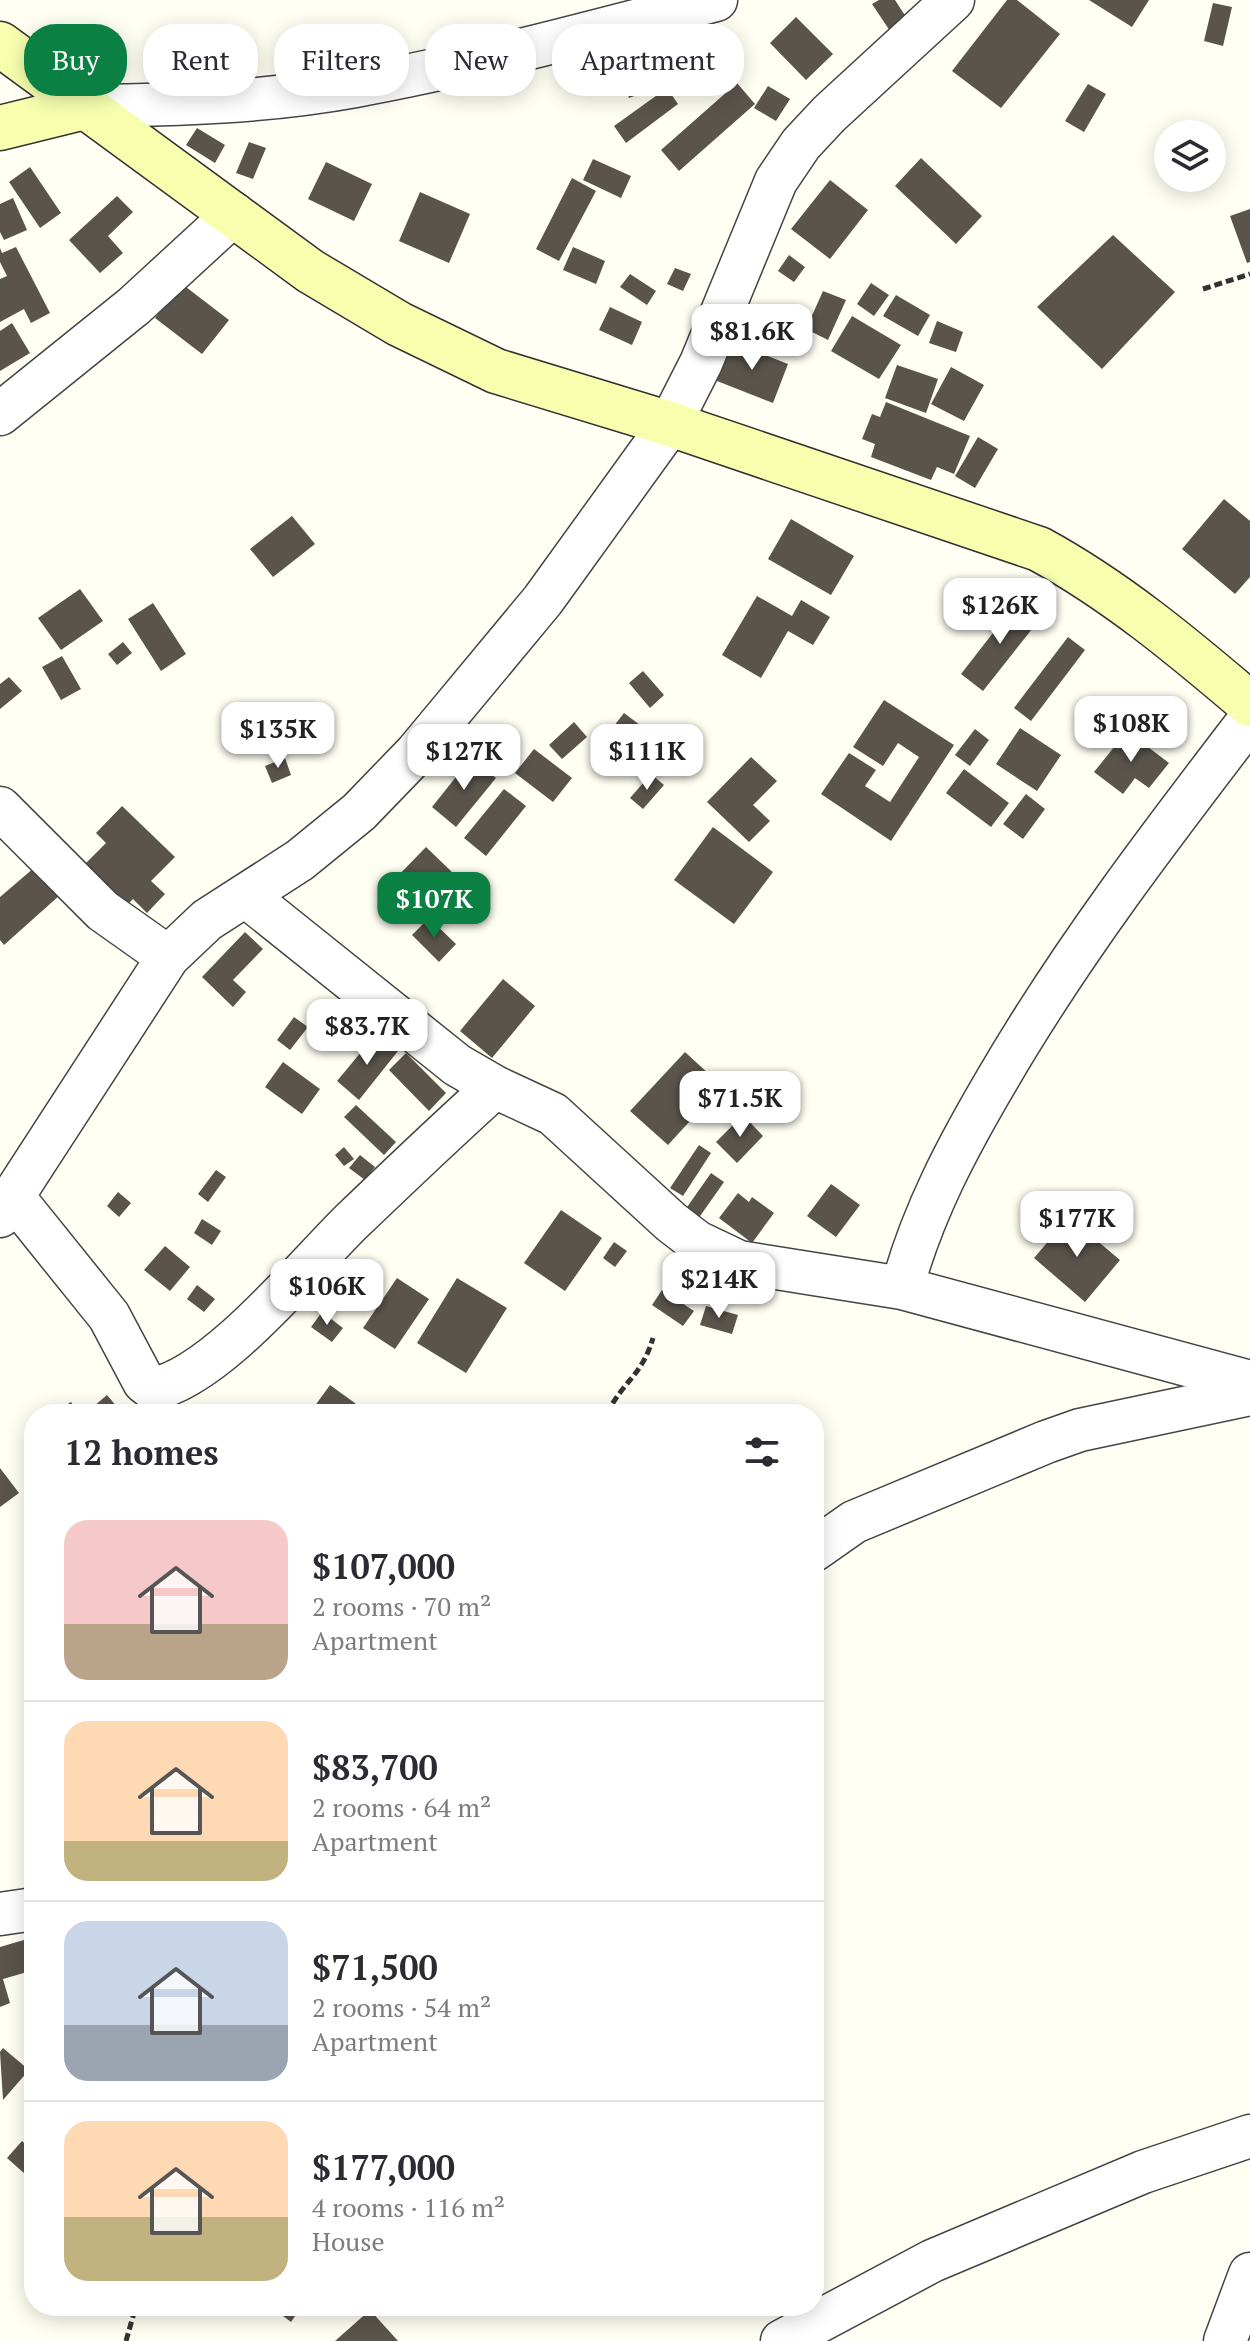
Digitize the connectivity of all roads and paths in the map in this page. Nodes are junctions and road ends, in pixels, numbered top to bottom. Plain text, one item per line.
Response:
1 (716, 0) edge
2 (953, 0) edge
3 (637, 10) edge
4 (0, 44) edge
5 (89, 106) junction
6 (0, 128) edge
7 (234, 214) junction
8 (1250, 274) edge
9 (1203, 289) dead end
10 (0, 414) edge
11 (670, 424) junction
12 (1250, 704) edge
13 (1250, 719) edge
14 (0, 808) edge
15 (246, 896) junction
16 (168, 957) junction
17 (495, 1087) junction
18 (7, 1207) edge
19 (902, 1288) junction
20 (653, 1338) dead end
21 (1250, 1382) edge
22 (1250, 1394) edge
23 (613, 1404) edge
24 (824, 1543) edge
25 (24, 1910) edge
26 (0, 1914) edge
27 (1250, 2136) edge
28 (1250, 2274) edge
29 (133, 2316) edge
30 (126, 2341) edge
31 (782, 2341) edge
32 (1225, 2341) edge

1 - 3 street
2 - 11 street
3 - 5 street
4 - 5 street
5 - 6 street
5 - 7 street
7 - 10 street
7 - 11 street
8 - 9 path
11 - 12 street
11 - 15 street
13 - 19 street
14 - 16 street
15 - 16 street
15 - 17 street
16 - 18 street
17 - 18 street
17 - 19 street
19 - 21 street
20 - 23 path
22 - 24 street
25 - 26 street
27 - 31 street
28 - 32 street
29 - 30 path

